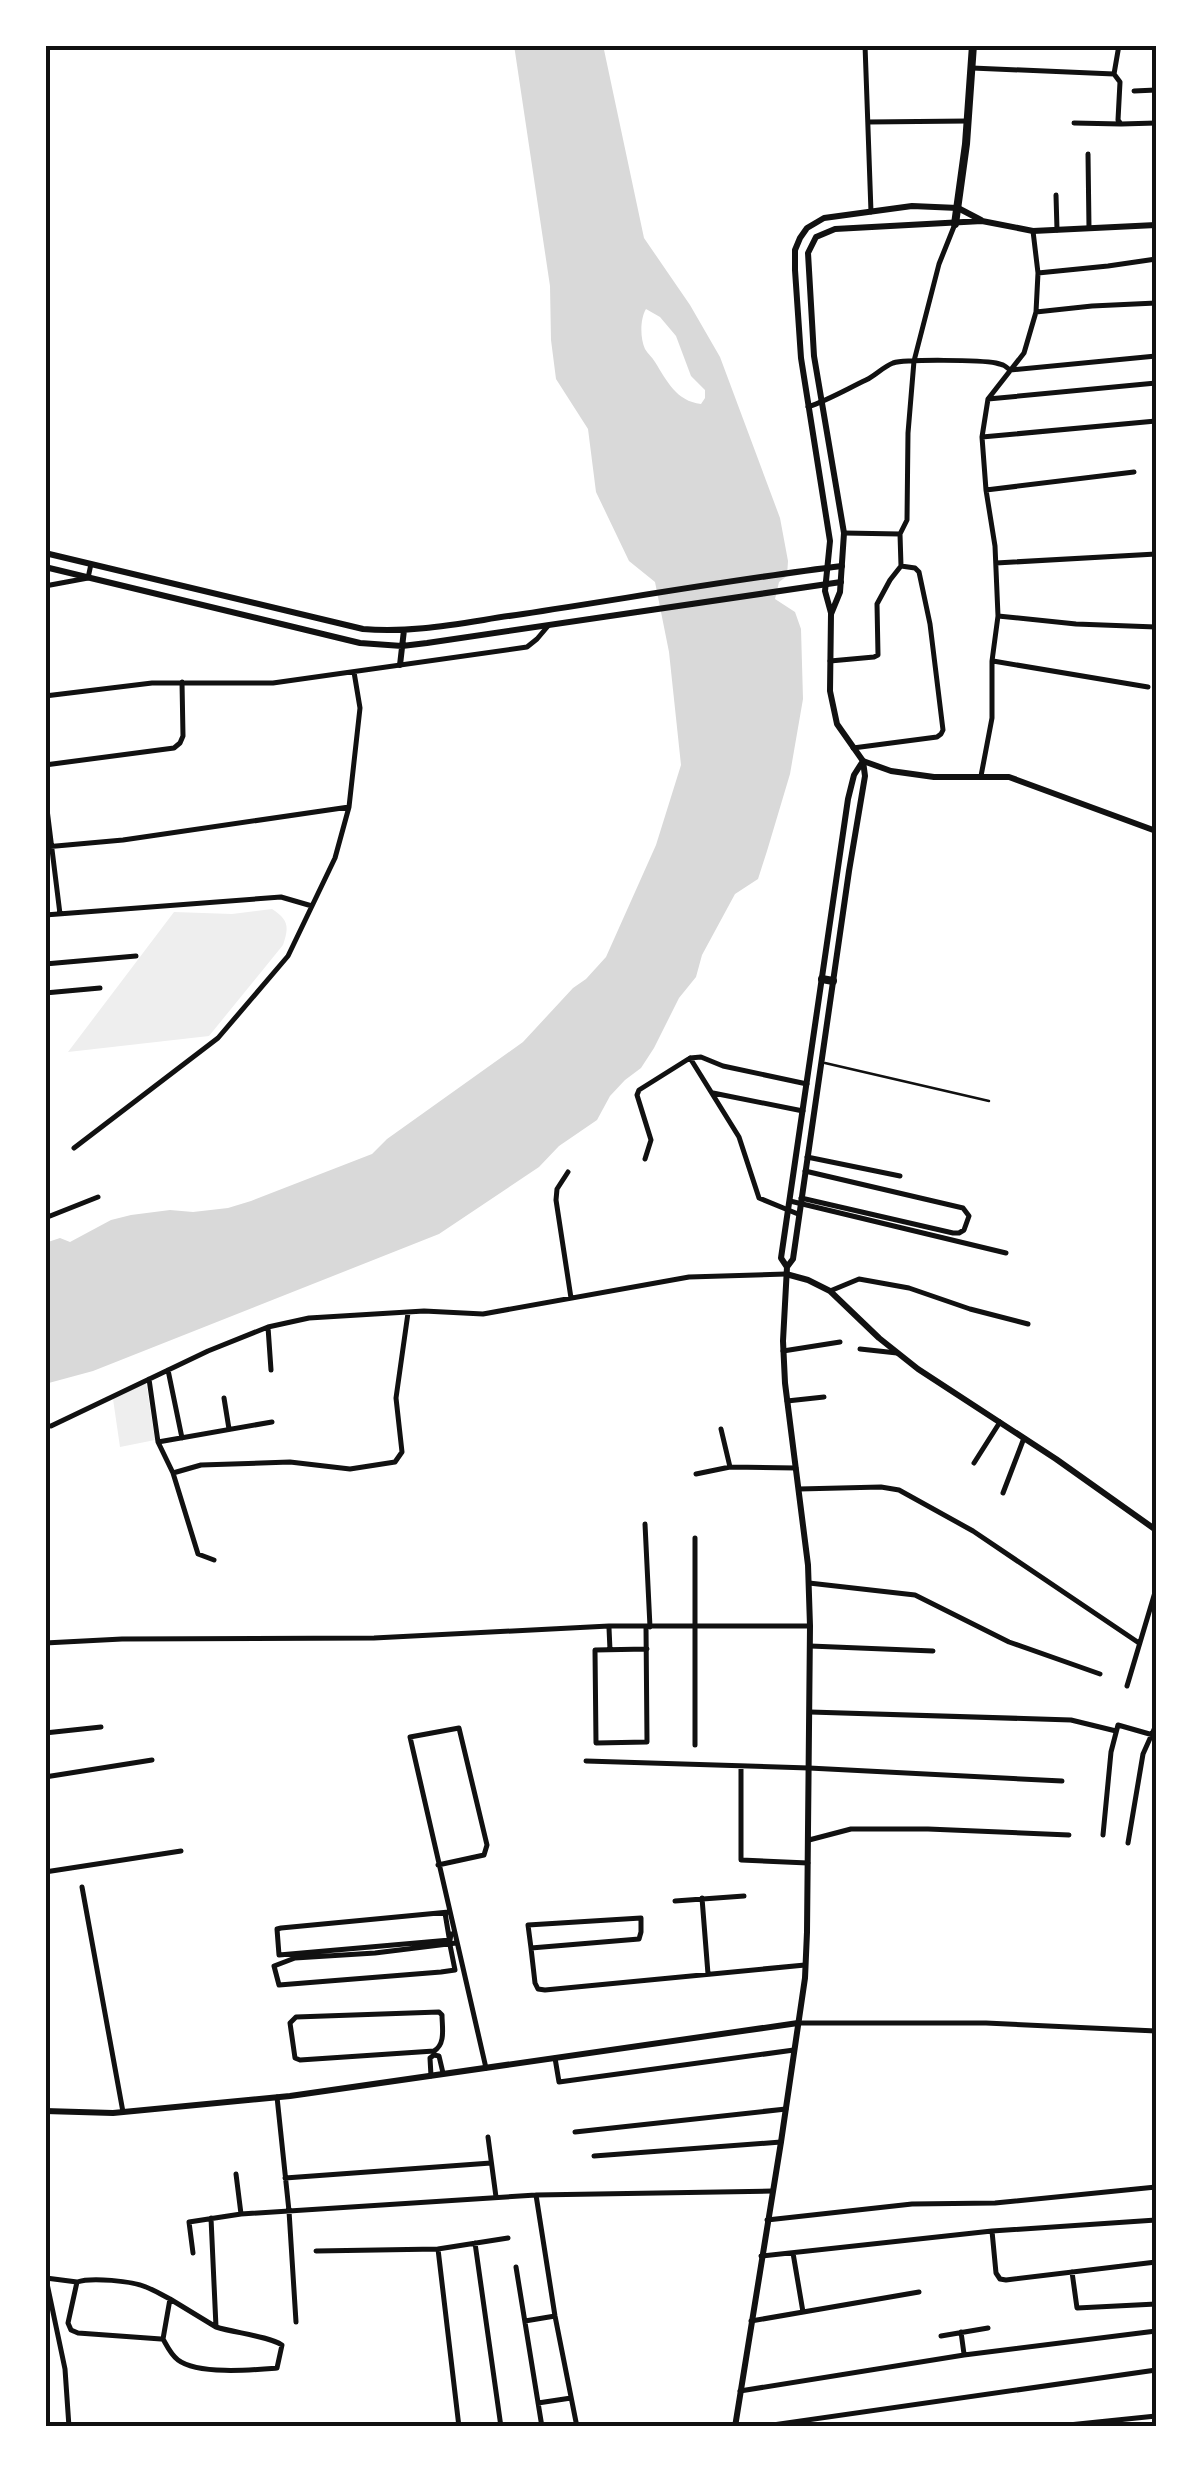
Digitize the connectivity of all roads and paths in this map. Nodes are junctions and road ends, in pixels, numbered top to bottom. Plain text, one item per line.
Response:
1 (866, 45) edge
2 (973, 45) edge
3 (1119, 45) edge
4 (972, 68) junction
5 (1114, 74) junction
6 (1156, 90) edge
7 (1134, 91) dead end
8 (968, 121) junction
9 (868, 122) junction
10 (1074, 123) dead end
11 (1156, 123) edge
12 (1121, 124) junction
13 (1088, 154) dead end
14 (1155, 174) edge
15 (1156, 188) edge
16 (1056, 195) dead end
17 (958, 208) junction
18 (872, 212) junction
19 (982, 221) junction
20 (956, 224) junction
21 (1156, 225) edge
22 (1090, 228) junction
23 (1058, 230) junction
24 (1032, 231) junction
25 (1156, 259) edge
26 (1038, 272) junction
27 (1156, 303) edge
28 (1036, 312) junction
29 (1156, 356) edge
30 (914, 362) junction
31 (1010, 370) junction
32 (1156, 383) edge
33 (988, 400) junction
34 (822, 402) junction
35 (808, 407) junction
36 (1156, 421) edge
37 (982, 438) junction
38 (1134, 472) dead end
39 (986, 490) junction
40 (844, 533) junction
41 (900, 534) junction
42 (45, 553) edge
43 (1156, 554) edge
44 (996, 563) junction
45 (91, 564) junction
46 (842, 566) junction
47 (901, 566) junction
48 (45, 568) edge
49 (826, 568) junction
50 (88, 578) junction
51 (825, 582) junction
52 (841, 582) junction
53 (45, 586) edge
54 (831, 614) junction
55 (998, 616) junction
56 (548, 626) junction
57 (1156, 626) edge
58 (404, 630) junction
59 (402, 646) junction
60 (992, 661) junction
61 (830, 662) junction
62 (400, 665) junction
63 (354, 672) junction
64 (182, 682) junction
65 (1148, 687) dead end
66 (45, 696) edge
67 (853, 748) junction
68 (863, 761) junction
69 (45, 764) edge
70 (981, 776) junction
71 (45, 793) edge
72 (349, 807) junction
73 (1156, 831) edge
74 (48, 847) edge
75 (312, 906) junction
76 (60, 914) junction
77 (45, 915) edge
78 (136, 956) dead end
79 (45, 964) edge
80 (822, 979) junction
81 (834, 981) junction
82 (100, 988) dead end
83 (45, 993) edge
84 (690, 1058) junction
85 (812, 1060) junction
86 (823, 1062) junction
87 (808, 1084) junction
88 (712, 1093) junction
89 (989, 1102) dead end
90 (803, 1111) junction
91 (74, 1148) dead end
92 (808, 1157) junction
93 (645, 1159) dead end
94 (805, 1171) junction
95 (568, 1172) dead end
96 (900, 1176) dead end
97 (98, 1197) dead end
98 (788, 1201) junction
99 (800, 1206) junction
100 (787, 1211) junction
101 (45, 1218) edge
102 (1006, 1254) dead end
103 (786, 1270) junction
104 (830, 1292) junction
105 (571, 1298) junction
106 (408, 1313) junction
107 (1028, 1324) dead end
108 (268, 1327) junction
109 (840, 1342) dead end
110 (860, 1349) dead end
111 (784, 1351) junction
112 (900, 1354) junction
113 (168, 1370) junction
114 (271, 1370) dead end
115 (148, 1379) junction
116 (824, 1397) dead end
117 (224, 1398) dead end
118 (786, 1401) junction
119 (272, 1422) dead end
120 (1000, 1422) junction
121 (51, 1426) dead end
122 (228, 1430) junction
123 (721, 1430) dead end
124 (182, 1438) junction
125 (1024, 1438) junction
126 (158, 1442) junction
127 (974, 1463) dead end
128 (730, 1467) junction
129 (796, 1468) junction
130 (173, 1474) junction
131 (696, 1474) dead end
132 (799, 1489) junction
133 (1003, 1492) dead end
134 (645, 1524) dead end
135 (1156, 1530) edge
136 (695, 1538) dead end
137 (214, 1560) dead end
138 (809, 1583) junction
139 (1156, 1590) edge
140 (609, 1626) junction
141 (648, 1626) junction
142 (810, 1626) junction
143 (697, 1627) junction
144 (45, 1643) edge
145 (1138, 1643) junction
146 (810, 1646) junction
147 (610, 1650) junction
148 (647, 1650) junction
149 (932, 1652) dead end
150 (1100, 1674) dead end
151 (1126, 1686) dead end
152 (810, 1712) junction
153 (1156, 1725) edge
154 (102, 1727) dead end
155 (1116, 1731) junction
156 (45, 1733) edge
157 (1153, 1735) junction
158 (695, 1744) dead end
159 (152, 1760) dead end
160 (586, 1761) dead end
161 (741, 1766) junction
162 (809, 1768) junction
163 (45, 1777) edge
164 (1062, 1781) dead end
165 (1069, 1835) dead end
166 (1104, 1835) dead end
167 (808, 1840) junction
168 (1128, 1842) dead end
169 (182, 1850) dead end
170 (808, 1863) junction
171 (438, 1866) junction
172 (45, 1872) edge
173 (82, 1888) dead end
174 (744, 1896) dead end
175 (702, 1898) junction
176 (675, 1901) dead end
177 (447, 1912) junction
178 (452, 1940) junction
179 (530, 1948) junction
180 (806, 1966) junction
181 (708, 1974) junction
182 (798, 2023) junction
183 (1156, 2031) edge
184 (794, 2050) junction
185 (434, 2053) junction
186 (555, 2058) junction
187 (486, 2068) junction
188 (443, 2074) junction
189 (430, 2076) junction
190 (277, 2097) junction
191 (786, 2109) junction
192 (45, 2111) edge
193 (123, 2112) junction
194 (576, 2132) dead end
195 (488, 2137) dead end
196 (781, 2142) junction
197 (594, 2156) dead end
198 (492, 2163) junction
199 (236, 2174) dead end
200 (285, 2178) junction
201 (1156, 2187) edge
202 (772, 2191) junction
203 (536, 2195) junction
204 (496, 2197) junction
205 (289, 2211) junction
206 (241, 2214) junction
207 (211, 2218) junction
208 (767, 2220) junction
209 (1156, 2220) edge
210 (992, 2232) junction
211 (508, 2238) dead end
212 (475, 2244) junction
213 (438, 2249) junction
214 (316, 2251) dead end
215 (193, 2253) dead end
216 (793, 2253) junction
217 (762, 2256) junction
218 (1156, 2262) edge
219 (516, 2267) dead end
220 (1072, 2272) junction
221 (46, 2276) edge
222 (78, 2282) junction
223 (919, 2292) dead end
224 (170, 2299) junction
225 (1156, 2304) edge
226 (804, 2312) junction
227 (555, 2316) junction
228 (751, 2321) junction
229 (296, 2322) dead end
230 (525, 2322) junction
231 (216, 2327) junction
232 (988, 2328) dead end
233 (1156, 2331) edge
234 (961, 2332) junction
235 (941, 2336) dead end
236 (163, 2339) junction
237 (964, 2355) junction
238 (1156, 2370) edge
239 (740, 2391) junction
240 (571, 2398) junction
241 (538, 2403) junction
242 (1156, 2416) edge
243 (69, 2427) edge
244 (459, 2427) edge
245 (501, 2427) edge
246 (542, 2427) edge
247 (577, 2427) edge
248 (735, 2427) edge
249 (758, 2427) edge
250 (1050, 2427) edge

1 - 9 street
2 - 4 main road
3 - 5 street
4 - 5 street
4 - 8 main road
5 - 12 street
6 - 7 street
8 - 9 street
8 - 17 main road
9 - 18 street
10 - 12 street
11 - 12 street
13 - 22 street
14 - 15 street
16 - 23 street
17 - 18 main road
17 - 19 main road
17 - 20 main road
18 - 35 main road
19 - 20 main road
19 - 24 main road
20 - 30 street
20 - 34 main road
21 - 22 main road
22 - 23 main road
23 - 24 main road
24 - 26 street
25 - 26 street
26 - 28 street
27 - 28 street
28 - 31 street
29 - 31 street
30 - 31 street
30 - 34 street
30 - 41 street
31 - 33 street
32 - 33 street
33 - 37 street
34 - 35 street
34 - 40 main road
35 - 49 main road
36 - 37 street
37 - 39 street
38 - 39 street
39 - 44 street
40 - 41 street
40 - 46 main road
41 - 47 street
42 - 45 main road
43 - 44 street
44 - 55 street
45 - 50 street
45 - 58 main road
46 - 49 main road
46 - 52 main road
47 - 61 street
47 - 67 street
48 - 50 main road
49 - 51 main road
49 - 58 main road
50 - 53 street
50 - 59 main road
51 - 52 main road
51 - 54 main road
51 - 56 main road
52 - 54 main road
54 - 61 main road
55 - 57 street
55 - 60 street
56 - 59 main road
56 - 62 street
58 - 59 main road
59 - 62 main road
60 - 65 street
60 - 70 street
61 - 67 main road
62 - 63 street
63 - 64 street
63 - 72 street
64 - 66 street
64 - 69 street
67 - 68 main road
68 - 70 main road
68 - 80 main road
68 - 81 main road
70 - 73 main road
71 - 74 street
72 - 74 street
72 - 75 street
74 - 76 street
75 - 76 street
75 - 91 street
76 - 77 street
78 - 79 street
80 - 81 main road
80 - 85 main road
81 - 86 main road
82 - 83 street
84 - 87 street
84 - 88 street
84 - 93 street
85 - 86 lane
85 - 87 main road
86 - 89 lane
86 - 92 main road
87 - 90 main road
88 - 90 street
88 - 100 street
90 - 98 main road
92 - 94 main road
92 - 96 street
94 - 99 main road
94 - 99 street
95 - 105 street
97 - 101 street
98 - 99 street
98 - 100 main road
99 - 100 street
99 - 102 street
99 - 103 main road
100 - 103 main road
103 - 104 main road
103 - 105 street
103 - 111 main road
104 - 107 street
104 - 112 main road
105 - 106 street
106 - 108 street
106 - 130 street
108 - 113 street
108 - 114 street
109 - 111 street
110 - 112 street
111 - 118 main road
112 - 120 main road
113 - 115 street
113 - 124 street
115 - 121 street
115 - 126 street
116 - 118 street
117 - 122 street
118 - 129 main road
119 - 122 street
120 - 125 main road
120 - 127 street
122 - 124 street
123 - 128 street
124 - 126 street
125 - 133 street
125 - 135 main road
126 - 130 street
128 - 129 street
128 - 131 street
129 - 132 main road
130 - 137 street
132 - 138 main road
132 - 145 street
134 - 141 street
136 - 143 street
138 - 142 main road
138 - 150 street
139 - 145 street
140 - 141 street
140 - 144 street
140 - 147 street
141 - 143 street
141 - 148 street
142 - 143 street
142 - 146 main road
143 - 158 street
145 - 151 street
146 - 149 street
146 - 152 main road
147 - 148 street
147 - 148 street
152 - 155 street
152 - 162 main road
153 - 157 street
154 - 156 street
155 - 157 street
155 - 166 street
157 - 168 street
159 - 163 street
160 - 161 street
161 - 162 street
161 - 170 street
162 - 164 street
162 - 167 main road
165 - 167 street
167 - 170 main road
169 - 172 street
170 - 180 main road
171 - 171 street
171 - 177 street
173 - 193 street
174 - 175 street
175 - 176 street
175 - 181 street
177 - 178 street
177 - 178 street
178 - 178 street
178 - 187 street
179 - 179 street
179 - 181 street
180 - 181 street
180 - 182 main road
182 - 183 street
182 - 184 main road
182 - 186 main road
184 - 186 street
184 - 191 main road
185 - 185 street
185 - 188 street
185 - 189 street
186 - 187 main road
187 - 188 main road
188 - 189 main road
189 - 190 main road
190 - 193 main road
190 - 200 street
191 - 194 street
191 - 196 main road
192 - 193 main road
195 - 198 street
196 - 197 street
196 - 202 main road
198 - 200 street
198 - 204 street
199 - 206 street
200 - 205 street
201 - 208 street
202 - 203 street
202 - 208 main road
203 - 204 street
203 - 227 street
204 - 205 street
205 - 206 street
205 - 229 street
206 - 207 street
207 - 215 street
207 - 231 street
208 - 217 main road
209 - 210 street
210 - 216 street
210 - 220 street
211 - 212 street
212 - 213 street
212 - 245 street
213 - 214 street
213 - 244 street
216 - 217 street
216 - 226 street
217 - 228 main road
218 - 220 street
219 - 230 street
220 - 225 street
221 - 222 street
221 - 243 street
222 - 224 street
222 - 236 street
223 - 226 street
224 - 231 street
224 - 236 street
226 - 228 street
227 - 230 street
227 - 240 street
228 - 239 main road
230 - 241 street
231 - 236 street
232 - 234 street
233 - 237 street
234 - 235 street
234 - 237 street
237 - 239 street
238 - 249 street
239 - 248 main road
240 - 241 street
240 - 247 street
241 - 246 street
242 - 250 street

